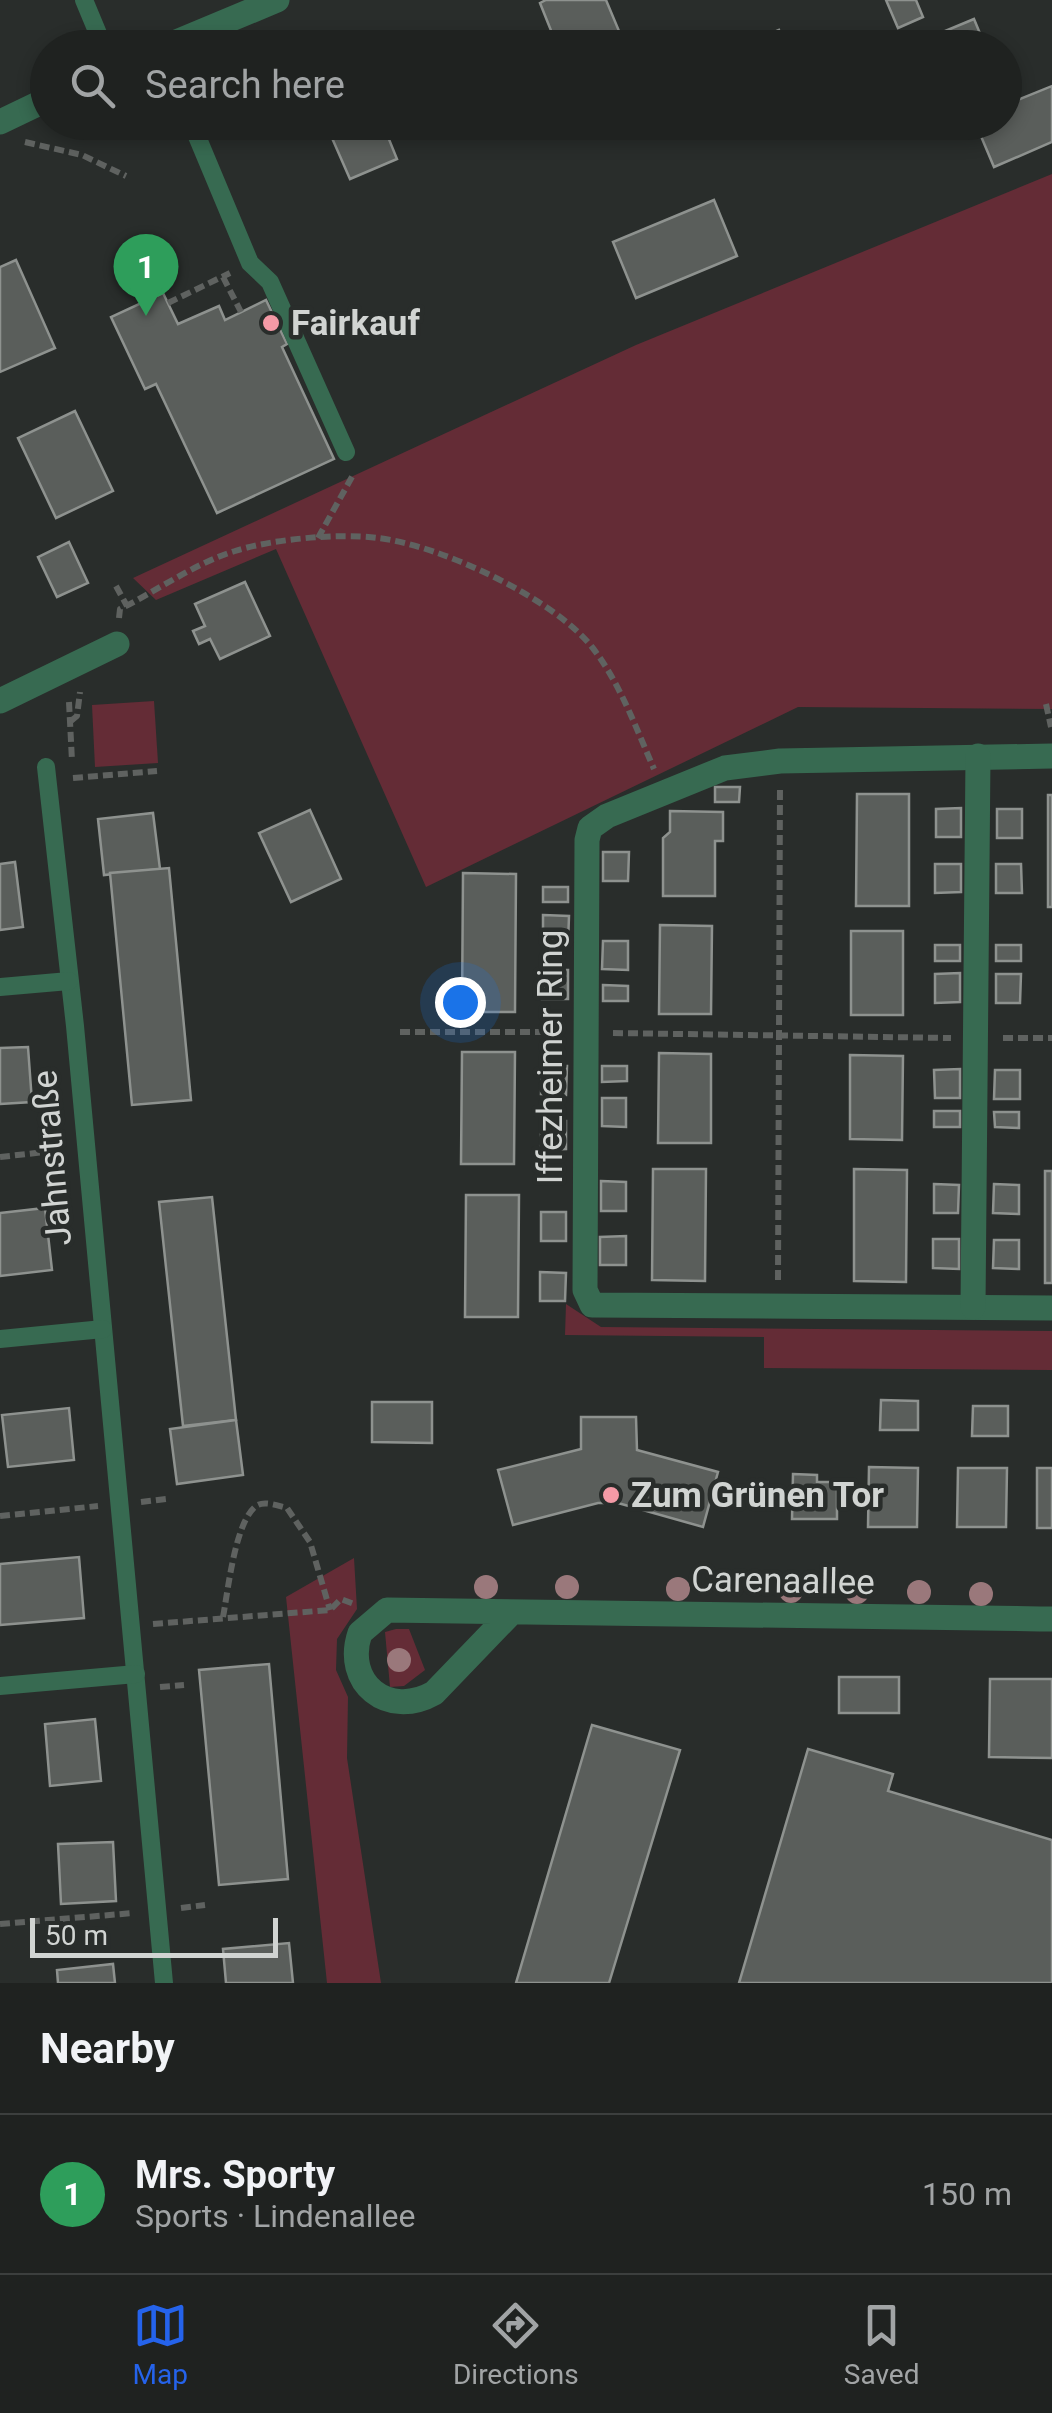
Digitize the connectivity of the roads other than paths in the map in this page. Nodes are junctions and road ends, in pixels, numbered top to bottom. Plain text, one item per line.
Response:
1 (84, 0) edge
2 (277, 0) edge
3 (96, 30) edge
4 (205, 30) edge
5 (30, 108) edge
6 (0, 122) edge
7 (199, 140) edge
8 (350, 460) road end
9 (117, 644) road end
10 (0, 701) edge
11 (978, 756) junction
12 (1052, 756) edge
13 (46, 767) dead end
14 (69, 981) junction
15 (0, 988) edge
16 (973, 1307) junction
17 (1052, 1308) edge
18 (103, 1329) junction
19 (0, 1339) edge
20 (512, 1612) junction
21 (1052, 1619) edge
22 (136, 1674) junction
23 (0, 1686) edge
24 (164, 1983) edge

1 - 3 lane
2 - 4 street
5 - 6 street
7 - 8 lane
9 - 10 street
11 - 12 street, Iffezheimer Ring
11 - 16 street
11 - 16 street, Iffezheimer Ring
13 - 14 lane, Jahnstraße
14 - 15 lane
14 - 18 lane, Jahnstraße
16 - 17 street, Iffezheimer Ring
18 - 19 lane
18 - 22 lane, Jahnstraße
20 - 20 street, Carenaallee
20 - 21 street, Carenaallee
22 - 23 lane
22 - 24 lane, Jahnstraße

